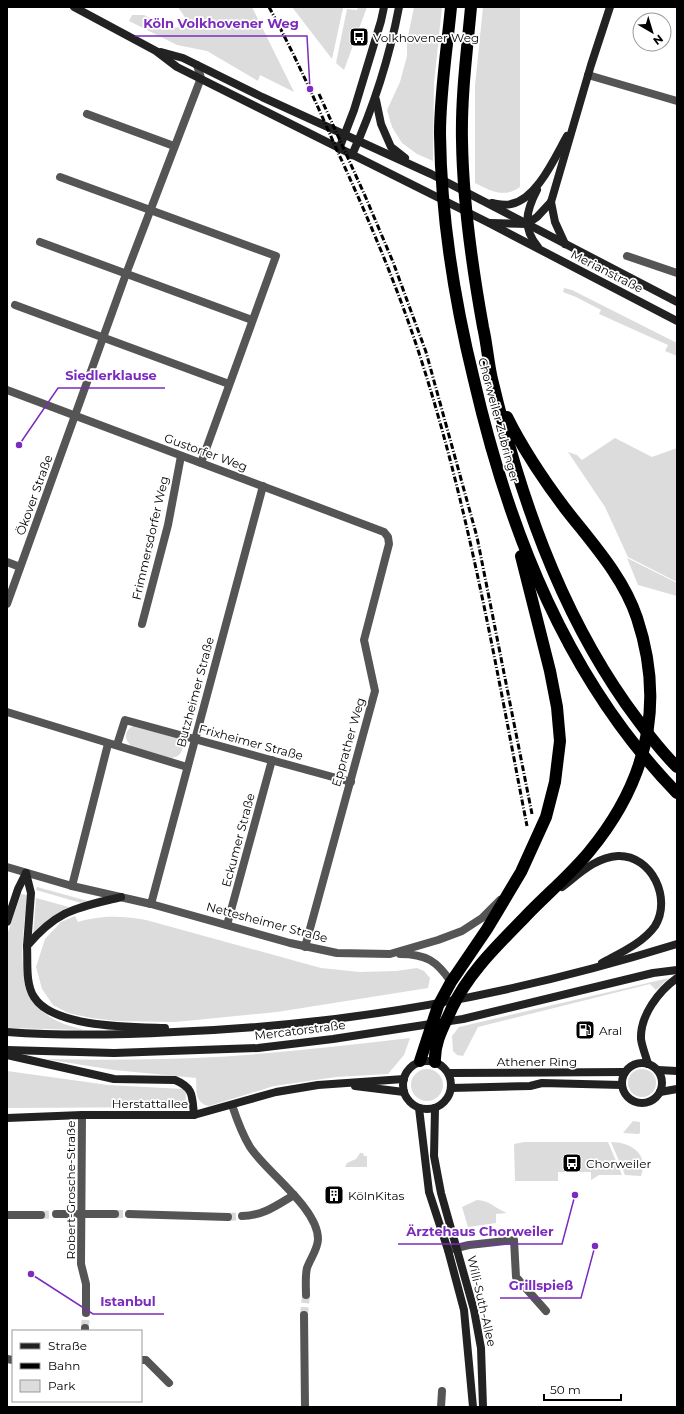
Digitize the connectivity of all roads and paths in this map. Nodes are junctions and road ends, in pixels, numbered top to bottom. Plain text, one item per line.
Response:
1 (74, 7) edge
2 (384, 7) edge
3 (399, 7) edge
4 (451, 7) edge
5 (471, 7) edge
6 (610, 7) edge
7 (156, 51) junction
8 (197, 65) junction
9 (588, 75) junction
10 (201, 78) junction
11 (376, 100) junction
12 (677, 101) edge
13 (87, 114) dead end
14 (573, 126) junction
15 (345, 134) junction
16 (359, 140) junction
17 (174, 146) junction
18 (339, 149) junction
19 (352, 155) junction
20 (415, 166) junction
21 (60, 177) dead end
22 (541, 180) junction
23 (485, 201) junction
24 (551, 202) junction
25 (151, 209) junction
26 (487, 222) junction
27 (527, 224) junction
28 (40, 242) dead end
29 (565, 244) junction
30 (541, 251) junction
31 (628, 256) dead end
32 (677, 273) edge
33 (126, 274) junction
34 (677, 302) edge
35 (15, 305) dead end
36 (252, 320) junction
37 (677, 321) edge
38 (104, 338) junction
39 (492, 377) junction
40 (229, 384) junction
41 (7, 390) edge
42 (75, 416) junction
43 (181, 456) junction
44 (200, 463) junction
45 (263, 486) junction
46 (509, 506) junction
47 (389, 544) joint
48 (7, 562) edge
49 (20, 567) junction
50 (7, 604) edge
51 (142, 624) dead end
52 (7, 712) edge
53 (195, 739) junction
54 (108, 744) junction
55 (117, 745) junction
56 (272, 760) junction
57 (187, 767) junction
58 (677, 767) edge
59 (351, 782) junction
60 (677, 793) edge
61 (7, 868) edge
62 (521, 872) junction
63 (26, 873) junction
64 (72, 886) junction
65 (121, 897) junction
66 (151, 904) junction
67 (522, 920) junction
68 (7, 922) edge
69 (227, 925) junction
70 (677, 944) edge
71 (27, 946) junction
72 (305, 947) junction
73 (390, 954) junction
74 (677, 970) edge
75 (588, 971) junction
76 (677, 978) edge
77 (451, 982) junction
78 (223, 1030) junction
79 (7, 1032) edge
80 (7, 1050) edge
81 (7, 1055) edge
82 (420, 1061) junction
83 (435, 1062) junction
84 (648, 1064) junction
85 (658, 1070) junction
86 (677, 1071) edge
87 (625, 1072) junction
88 (449, 1073) junction
89 (404, 1079) junction
90 (338, 1084) junction
91 (622, 1085) junction
92 (452, 1088) junction
93 (677, 1089) edge
94 (404, 1092) junction
95 (660, 1092) junction
96 (232, 1105) junction
97 (420, 1108) junction
98 (435, 1108) junction
99 (82, 1115) junction
100 (194, 1115) junction
101 (7, 1118) edge
102 (294, 1195) junction
103 (56, 1214) tunnel mouth
104 (81, 1214) junction
105 (115, 1214) tunnel mouth
106 (130, 1214) tunnel mouth
107 (7, 1215) edge
108 (41, 1215) tunnel mouth
109 (228, 1216) tunnel mouth
110 (242, 1216) tunnel mouth
111 (458, 1248) junction
112 (448, 1250) junction
113 (306, 1295) tunnel mouth
114 (546, 1311) dead end
115 (86, 1313) tunnel mouth
116 (304, 1315) tunnel mouth
117 (142, 1360) edge
118 (169, 1383) dead end
119 (442, 1391) dead end
120 (305, 1407) edge
121 (441, 1407) edge
122 (473, 1407) edge
123 (483, 1407) edge

1 - 7 street
2 - 15 street
3 - 11 street
4 - 46 highway, Chorweiler Zubringer
5 - 39 highway, Chorweiler Zubringer
6 - 9 street
7 - 8 street
7 - 10 street
8 - 10 street
8 - 15 street
9 - 12 street
9 - 14 street
10 - 17 street, Ökover Straße
10 - 18 street
11 - 16 street
11 - 20 street
13 - 17 street
14 - 22 street
14 - 24 street
15 - 16 street
15 - 18 street
16 - 19 street
16 - 20 street
17 - 25 street, Ökover Straße
18 - 19 street
19 - 26 street
20 - 23 street
21 - 25 street
22 - 23 street
22 - 27 street
23 - 27 street
24 - 27 street
24 - 29 street
25 - 33 street, Ökover Straße
25 - 36 street
26 - 27 street
26 - 30 street, Merianstraße
27 - 29 street, Merianstraße
27 - 30 street
28 - 33 street
29 - 34 street, Merianstraße
30 - 37 street, Merianstraße
31 - 32 street
33 - 36 street
33 - 38 street, Ökover Straße
35 - 38 street
36 - 40 street
38 - 40 street
38 - 42 street, Ökover Straße
39 - 58 highway, Chorweiler Zubringer
39 - 67 highway
40 - 44 street
41 - 42 street, Gustorfer Weg
42 - 43 street, Gustorfer Weg
42 - 49 street, Ökover Straße
43 - 44 street, Gustorfer Weg
43 - 51 street, Frimmersdorfer Weg
44 - 45 street, Gustorfer Weg
45 - 47 street, Gustorfer Weg
45 - 53 street, Butzheimer Straße
46 - 60 highway, Chorweiler Zubringer
46 - 62 highway
47 - 59 street, Epprather Weg
48 - 49 street
49 - 50 street, Ökover Straße
52 - 54 street
53 - 55 street, Frixheimer Straße
53 - 56 street, Frixheimer Straße
53 - 57 street, Butzheimer Straße
54 - 55 street
54 - 64 street
55 - 57 street
56 - 59 street, Frixheimer Straße
56 - 69 street, Eckumer Straße
57 - 66 street, Butzheimer Straße
59 - 72 street, Epprather Weg
61 - 63 street, Nettesheimer Straße
62 - 73 street, Nettesheimer Straße
62 - 77 highway
63 - 64 street, Nettesheimer Straße
63 - 68 street
63 - 71 street
64 - 65 street, Nettesheimer Straße
65 - 66 street, Nettesheimer Straße
65 - 71 street
66 - 69 street, Nettesheimer Straße
67 - 75 street
67 - 83 highway
69 - 72 street, Nettesheimer Straße
70 - 75 street
71 - 78 street
72 - 73 street, Nettesheimer Straße
73 - 77 street
74 - 80 street, Mercatorstraße
75 - 78 street, Mercatorstraße
76 - 84 street
77 - 82 highway
78 - 79 street, Mercatorstraße
81 - 100 street
82 - 83 street
82 - 89 street
83 - 88 street
84 - 85 street
84 - 87 street, Athener Ring
85 - 86 street
85 - 95 street
87 - 88 street, Athener Ring
87 - 91 street
88 - 92 street
89 - 90 street, Herstattallee
89 - 94 street
90 - 94 street, Herstattallee
90 - 96 street, Herstattallee
91 - 92 street, Athener Ring
91 - 95 street
92 - 98 street
93 - 95 street
94 - 97 street
96 - 100 street, Herstattallee
96 - 102 street
97 - 98 street
97 - 112 street, Willi-Suth-Allee
98 - 111 street, Willi-Suth-Allee
99 - 100 street, Herstattallee
99 - 101 street, Herstattallee
99 - 104 street, Robert-Grosche-Straße
102 - 110 street
102 - 113 street
103 - 104 street
104 - 105 street
104 - 115 street, Robert-Grosche-Straße
106 - 109 street
107 - 108 street
111 - 112 street
111 - 114 street
111 - 123 street, Willi-Suth-Allee
112 - 122 street, Willi-Suth-Allee
116 - 120 street
117 - 118 street
119 - 121 street

